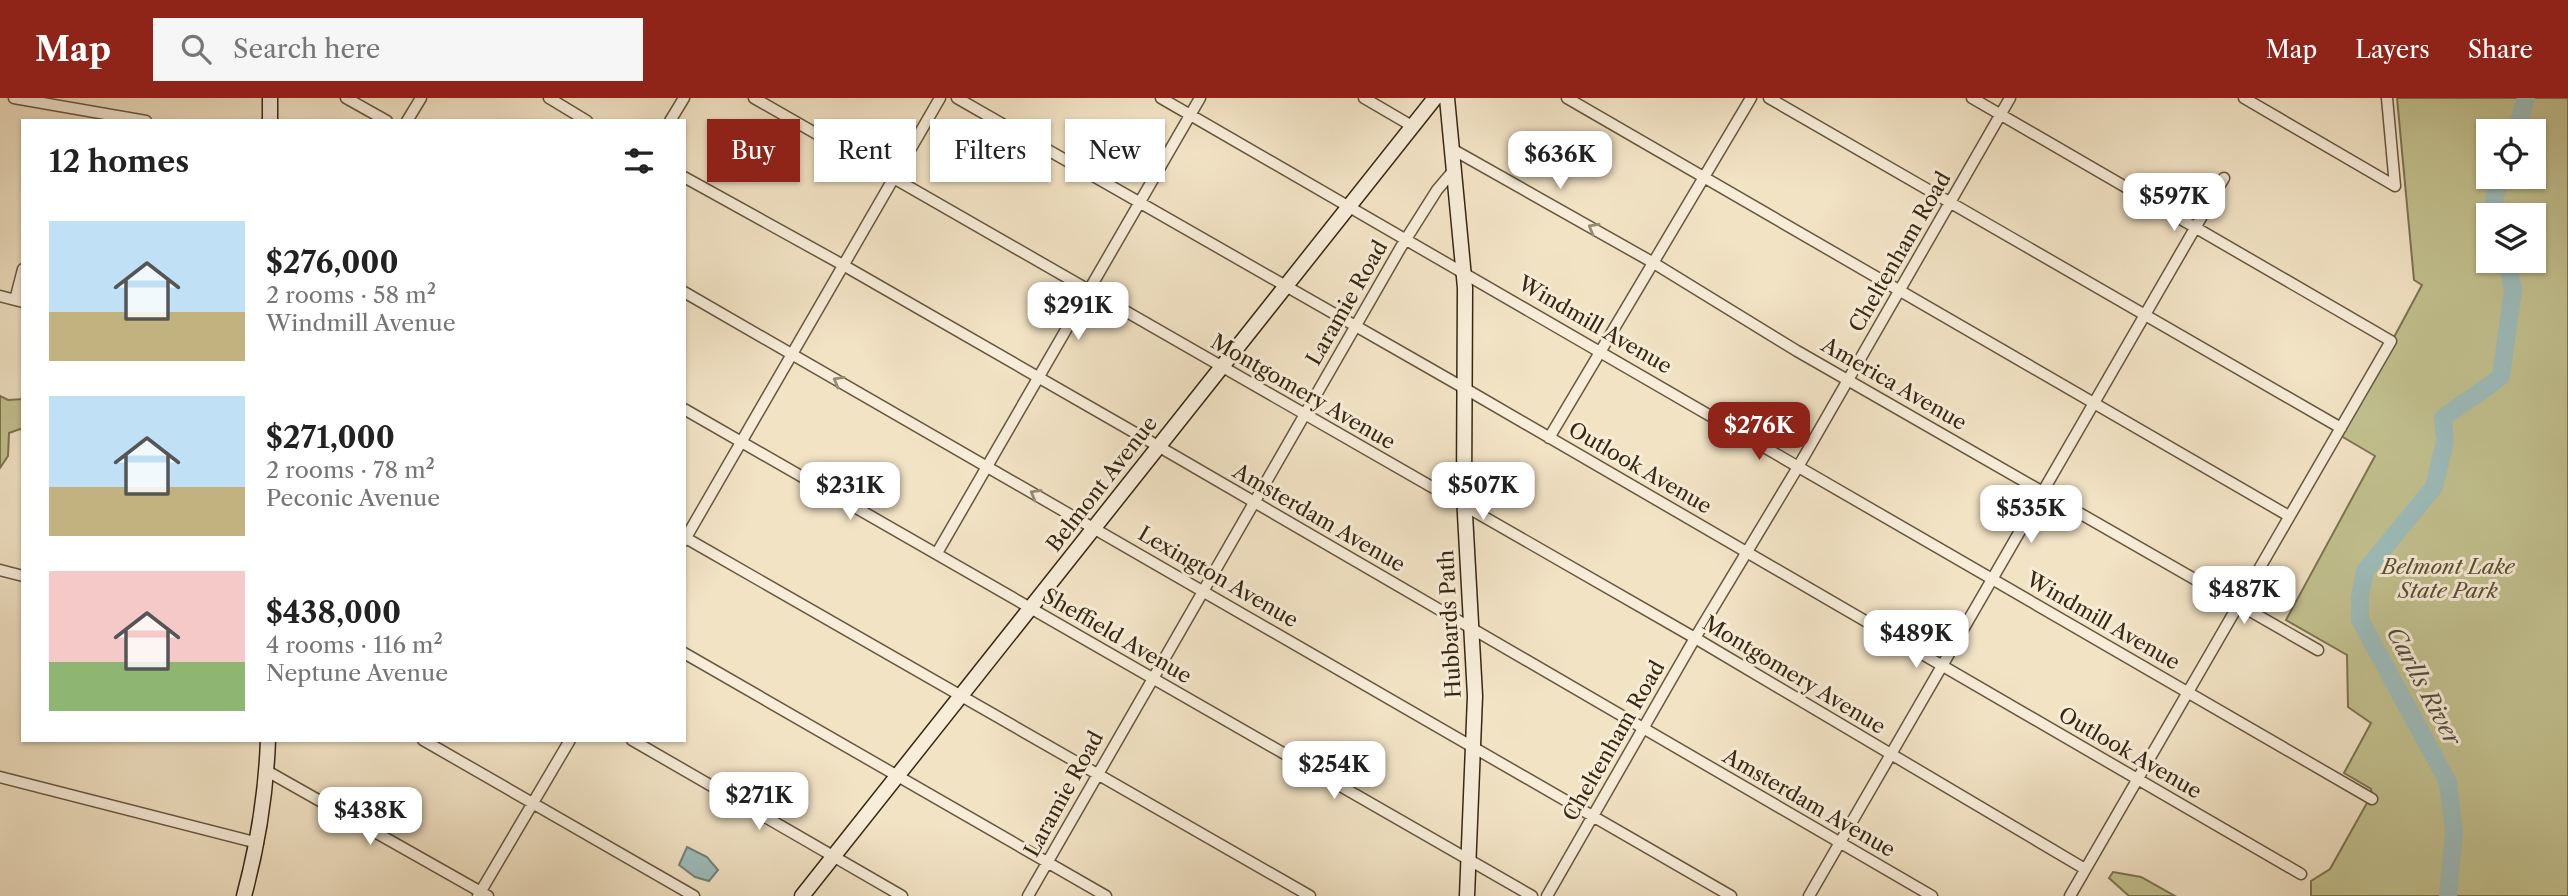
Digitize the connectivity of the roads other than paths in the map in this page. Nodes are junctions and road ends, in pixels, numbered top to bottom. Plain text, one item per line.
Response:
1 (14, 98) edge
2 (270, 98) edge
3 (346, 98) edge
4 (421, 98) edge
5 (549, 98) edge
6 (684, 98) edge
7 (754, 98) edge
8 (940, 98) edge
9 (957, 98) edge
10 (1161, 98) edge
11 (1200, 98) edge
12 (1364, 98) edge
13 (1435, 98) edge
14 (1447, 98) edge
15 (1567, 98) edge
16 (1751, 98) edge
17 (1769, 98) edge
18 (1972, 98) edge
19 (2010, 98) edge
20 (2244, 98) edge
21 (2388, 98) edge
22 (2000, 114) junction
23 (1191, 115) junction
24 (135, 119) edge
25 (270, 119) edge
26 (383, 119) edge
27 (408, 119) edge
28 (584, 119) edge
29 (671, 119) edge
30 (1412, 126) junction
31 (814, 132) edge
32 (916, 138) edge
33 (1452, 149) junction
34 (1454, 170) junction
35 (686, 178) edge
36 (2224, 178) dead end
37 (1704, 179) junction
38 (890, 182) edge
39 (902, 182) edge
40 (1140, 203) junction
41 (1950, 203) junction
42 (1349, 206) junction
43 (2196, 227) junction
44 (1406, 239) junction
45 (1652, 262) junction
46 (842, 265) junction
47 (1464, 272) junction
48 (1286, 287) junction
49 (1089, 290) junction
50 (1900, 291) junction
51 (686, 293) edge
52 (0, 296) edge
53 (19, 301) edge
54 (2145, 316) junction
55 (1355, 326) junction
56 (1601, 350) junction
57 (792, 354) junction
58 (1222, 367) junction
59 (1039, 377) junction
60 (1848, 379) junction
61 (1465, 389) junction
62 (2094, 404) junction
63 (686, 410) edge
64 (1305, 414) junction
65 (2341, 428) junction
66 (1549, 438) junction
67 (741, 441) junction
68 (1159, 447) junction
69 (988, 467) junction
70 (1798, 467) junction
71 (2043, 492) junction
72 (1254, 502) junction
73 (1465, 507) junction
74 (2289, 516) junction
75 (1094, 528) junction
76 (686, 536) edge
77 (686, 539) edge
78 (1745, 552) junction
79 (937, 553) junction
80 (0, 570) edge
81 (21, 575) edge
82 (1992, 579) junction
83 (1203, 590) junction
84 (2239, 605) junction
85 (1031, 608) junction
86 (1472, 628) junction
87 (1695, 638) junction
88 (2318, 650) dead end
89 (686, 654) edge
90 (1942, 667) junction
91 (1153, 678) junction
92 (2188, 693) junction
93 (961, 696) junction
94 (1643, 727) junction
95 (268, 742) edge
96 (426, 742) edge
97 (569, 742) edge
98 (635, 742) edge
99 (1474, 746) junction
100 (1892, 755) junction
101 (267, 771) junction
102 (1097, 774) junction
103 (0, 776) edge
104 (897, 776) junction
105 (2137, 780) junction
106 (2372, 799) dead end
107 (533, 804) junction
108 (1594, 815) junction
109 (258, 843) junction
110 (1839, 844) junction
111 (833, 857) junction
112 (1468, 860) junction
113 (1048, 863) junction
114 (2085, 869) junction
115 (2301, 874) dead end
116 (1291, 891) edge
117 (247, 895) edge
118 (482, 895) edge
119 (694, 896) edge
120 (802, 896) edge
121 (902, 896) edge
122 (1028, 896) edge
123 (1105, 896) edge
124 (1310, 896) edge
125 (1467, 896) edge
126 (1532, 896) edge
127 (1547, 896) edge
128 (1731, 896) edge
129 (1809, 896) edge
130 (1932, 896) edge
131 (2070, 896) edge

1 - 24 street
2 - 25 main road
3 - 26 street
4 - 27 street
5 - 28 street
6 - 29 street
7 - 31 street, Montgomery Avenue
8 - 32 street
9 - 40 street, Outlook Avenue
10 - 23 street, Windmill Avenue
11 - 23 street
12 - 30 street
13 - 30 main road, Belmont Avenue
14 - 33 main road, Hubbards Path
15 - 37 street
16 - 37 street
17 - 41 street
18 - 22 street
19 - 22 street, Cheltenham Road
20 - 21 street
22 - 41 street, Cheltenham Road
22 - 43 street
23 - 40 street
23 - 42 street, Windmill Avenue
30 - 42 main road, Belmont Avenue
33 - 34 main road, Hubbards Path
45 -> 33 street, America Avenue
34 - 44 street, Laramie Road
34 - 47 main road, Hubbards Path
35 - 46 street, Amsterdam Avenue
36 - 43 street
37 - 45 street
37 - 50 street
38 - 46 street
39 - 49 street, Montgomery Avenue
40 - 48 street, Outlook Avenue
40 - 49 street
41 - 50 street, Cheltenham Road
41 - 54 street
42 - 44 street, Windmill Avenue
42 - 48 main road, Belmont Avenue
43 - 54 street
43 - 65 street
44 - 47 street, Windmill Avenue
44 - 55 street, Laramie Road
45 - 56 street
45 - 60 street, America Avenue
46 - 57 street
46 - 59 street, Amsterdam Avenue
47 - 56 street, Windmill Avenue
47 - 61 main road, Hubbards Path
48 - 55 street, Outlook Avenue
48 - 58 main road, Belmont Avenue
49 - 58 street, Montgomery Avenue
49 - 59 street
50 - 60 street, Cheltenham Road
50 - 62 street
51 - 57 street, Lexington Avenue
52 - 53 street
54 - 62 street
54 - 65 street
55 - 61 street, Outlook Avenue
55 - 64 street, Laramie Road
56 - 66 street
56 - 70 street, Windmill Avenue
57 - 67 street
69 -> 57 street, Lexington Avenue
58 - 64 street, Montgomery Avenue
58 - 68 main road, Belmont Avenue
59 - 68 street, Amsterdam Avenue
59 - 69 street
60 - 70 street, Cheltenham Road
60 - 71 street, America Avenue
61 - 66 street, Outlook Avenue
61 - 73 main road, Hubbards Path
62 - 71 street
62 - 74 street
63 - 67 street, Sheffield Avenue
64 - 72 street, Laramie Road
64 - 73 street, Montgomery Avenue
65 - 74 street
66 - 78 street, Outlook Avenue
67 - 76 street
67 - 79 street, Sheffield Avenue
68 - 72 street, Amsterdam Avenue
68 - 75 main road, Belmont Avenue
75 -> 69 street, Lexington Avenue
69 - 79 street
70 - 78 street, Cheltenham Road
70 - 82 street, Windmill Avenue
71 - 82 street
71 - 84 street, America Avenue
72 - 83 street, Laramie Road
72 - 86 street, Amsterdam Avenue
73 - 86 main road, Hubbards Path
73 - 87 street, Montgomery Avenue
74 - 84 street
75 - 83 street, Lexington Avenue
75 - 85 main road, Belmont Avenue
77 - 93 street
78 - 87 street, Cheltenham Road
78 - 90 street, Outlook Avenue
79 - 85 street, Sheffield Avenue
80 - 81 street
82 - 90 street
82 - 92 street, Windmill Avenue
83 - 91 street, Laramie Road
83 - 99 street, Lexington Avenue
84 - 88 street, America Avenue
84 - 92 street
85 - 91 street, Sheffield Avenue
85 - 93 main road, Belmont Avenue
86 - 94 street, Amsterdam Avenue
86 - 99 main road, Hubbards Path
87 - 94 street, Cheltenham Road
87 - 100 street, Montgomery Avenue
89 - 104 street
90 - 100 street
90 - 105 street, Outlook Avenue
91 - 102 street, Laramie Road
91 - 112 street, Sheffield Avenue
92 - 105 street
92 - 106 street, Windmill Avenue
93 - 102 street
93 - 104 main road, Belmont Avenue
94 - 108 street, Cheltenham Road
94 - 110 street, Amsterdam Avenue
95 - 101 main road
96 - 107 street
97 - 107 street
98 - 111 street
99 - 108 street, Lexington Avenue
99 - 112 main road, Hubbards Path
100 - 110 street
100 - 114 street, Montgomery Avenue
101 - 109 main road
101 - 118 street
102 - 113 street, Laramie Road
102 - 116 street
103 - 109 street
104 - 111 main road, Belmont Avenue
104 - 113 street
105 - 114 street
105 - 115 street, Outlook Avenue
107 - 118 street
107 - 119 street
108 - 127 street, Cheltenham Road
108 - 128 street, Lexington Avenue
109 - 117 main road
110 - 129 street
110 - 130 street, Amsterdam Avenue
111 - 120 main road, Belmont Avenue
111 - 121 street
112 - 125 main road, Hubbards Path
112 - 126 street, Sheffield Avenue
113 - 122 street, Laramie Road
113 - 123 street
114 - 131 street
116 - 124 street

